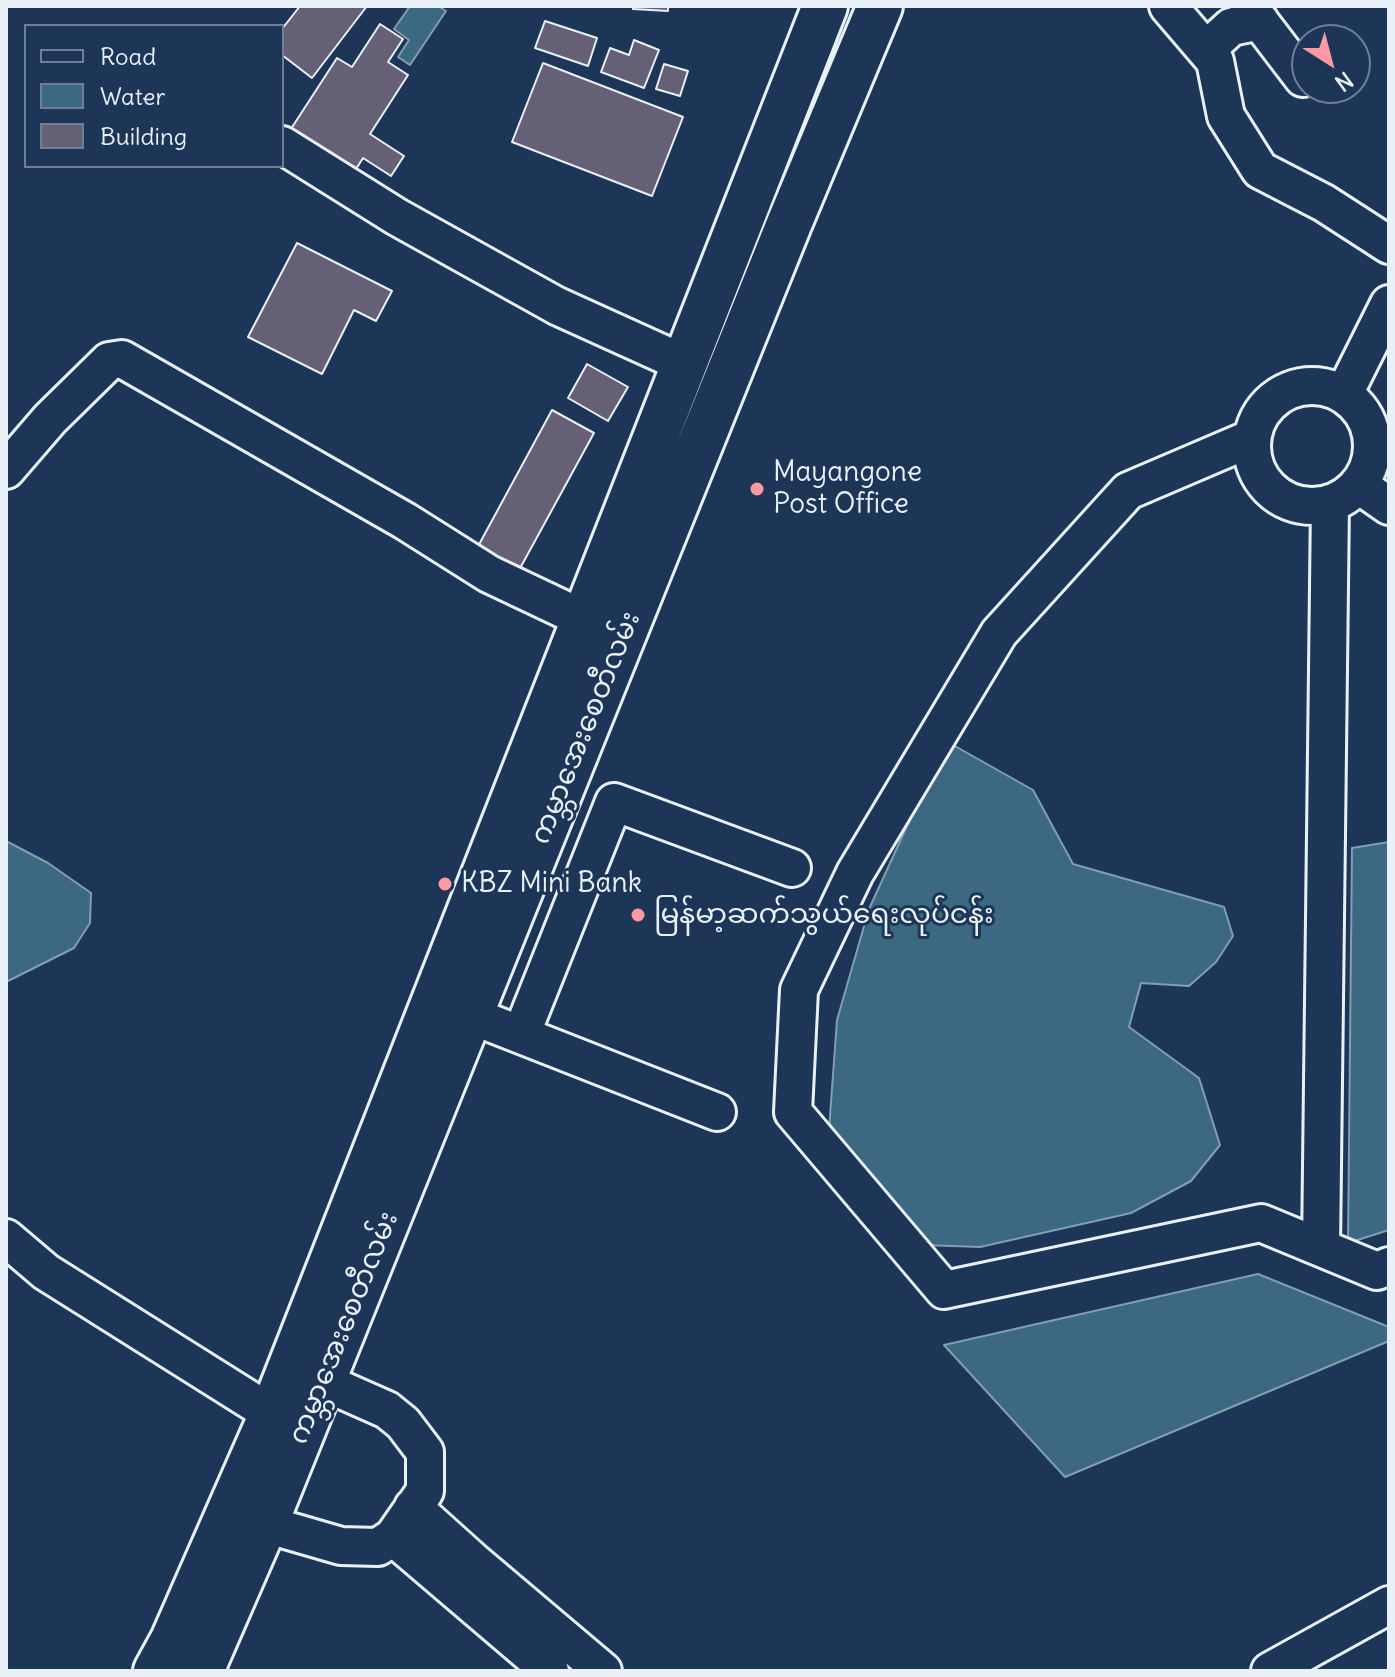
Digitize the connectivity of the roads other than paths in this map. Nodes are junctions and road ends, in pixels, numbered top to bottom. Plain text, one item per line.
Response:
1 (825, 6) edge
2 (880, 6) edge
3 (1168, 6) edge
4 (1254, 13) edge
5 (1206, 50) junction
6 (1291, 62) edge
7 (284, 146) edge
8 (744, 213) junction
9 (789, 224) junction
10 (1389, 245) edge
11 (1389, 304) edge
12 (685, 364) junction
13 (1344, 394) junction
14 (1252, 438) junction
15 (6, 470) edge
16 (1344, 494) junction
17 (1389, 506) edge
18 (639, 597) junction
19 (592, 601) junction
20 (792, 868) dead end
21 (452, 1027) junction
22 (521, 1035) junction
23 (717, 1112) dead end
24 (6, 1238) edge
25 (1321, 1248) junction
26 (1389, 1266) edge
27 (307, 1374) junction
28 (272, 1414) junction
29 (413, 1507) junction
30 (265, 1524) junction
31 (393, 1537) junction
32 (1389, 1605) edge
33 (187, 1664) edge
34 (550, 1671) edge
35 (603, 1671) edge
36 (1270, 1671) edge

1 - 8 main road, ကမ္ဘာအေးစေတီလမ်း
2 - 9 main road, ကမ္ဘာအေးစေတီလမ်း
3 - 5 street
4 - 5 street
4 - 6 street
5 - 10 street
7 - 12 street
8 - 9 main road
8 - 12 main road, ကမ္ဘာအေးစေတီလမ်း
9 - 18 main road, ကမ္ဘာအေးစေတီလမ်း
11 - 13 street
12 - 19 main road, ကမ္ဘာအေးစေတီလမ်း
13 - 14 street
13 - 16 street
14 - 16 street
14 - 25 street
15 - 19 street
16 - 17 street
16 - 25 street
18 - 19 main road
18 - 21 main road, ကမ္ဘာအေးစေတီလမ်း
19 - 21 main road, ကမ္ဘာအေးစေတီလမ်း
20 - 22 street
21 - 22 street
21 - 27 main road, ကမ္ဘာအေးစေတီလမ်း
22 - 23 street
24 - 28 street
25 - 26 street
27 - 28 main road, ကမ္ဘာအေးစေတီလမ်း
27 - 29 street
27 - 30 main road, ကမ္ဘာအေးစေတီလမ်း
28 - 33 main road, ကမ္ဘာအေးစေတီလမ်း
29 - 31 street
29 - 35 street
30 - 31 street
30 - 33 main road, ကမ္ဘာအေးစေတီလမ်း
31 - 34 street
32 - 36 street

